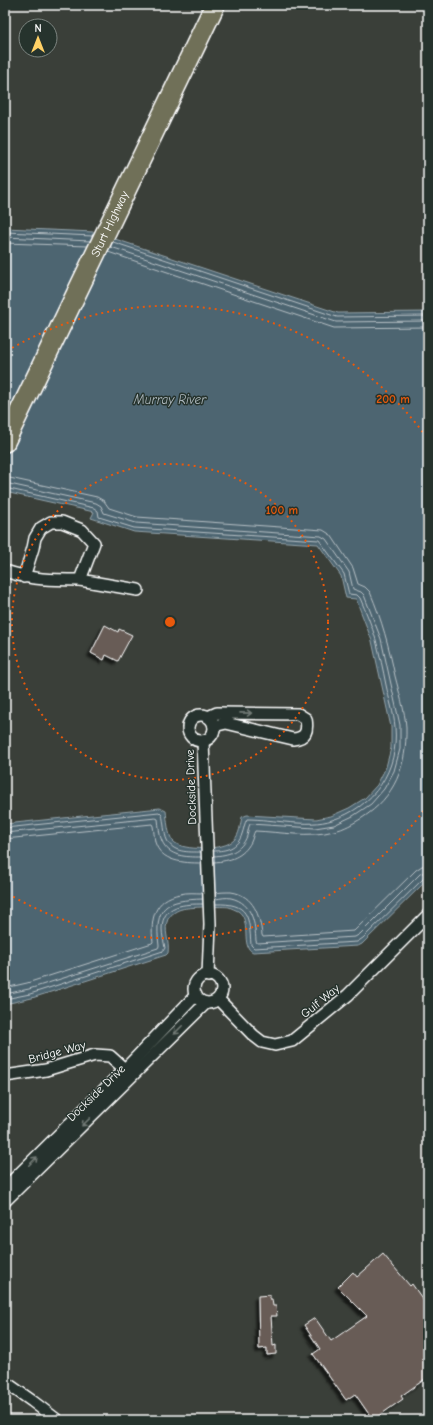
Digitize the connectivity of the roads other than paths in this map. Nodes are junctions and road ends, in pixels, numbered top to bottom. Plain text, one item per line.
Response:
1 (214, 5) edge
2 (5, 442) edge
3 (5, 571) edge
4 (24, 577) junction
5 (80, 580) junction
6 (138, 590) dead end
7 (211, 722) junction
8 (203, 741) junction
9 (428, 915) edge
10 (208, 976) junction
11 (196, 995) junction
12 (218, 999) junction
13 (206, 1003) junction
14 (129, 1072) junction
15 (5, 1076) edge
16 (5, 1188) edge
17 (5, 1201) edge
18 (5, 1382) edge
19 (57, 1420) edge

1 - 2 highway, Sturt Highway
3 - 4 street
4 - 5 street
4 - 5 street
5 - 6 street
7 -> 7 street
7 - 8 street
7 - 8 street
8 - 10 street, Dockside Drive
9 - 12 street, Gulf Way
10 - 11 street
10 - 12 street
11 - 13 street
11 - 14 street, Dockside Drive
12 - 13 street
13 -> 14 street, Dockside Drive
14 - 15 street, Bridge Way
16 -> 14 street, Dockside Drive
14 -> 17 street, Dockside Drive
18 - 19 street

